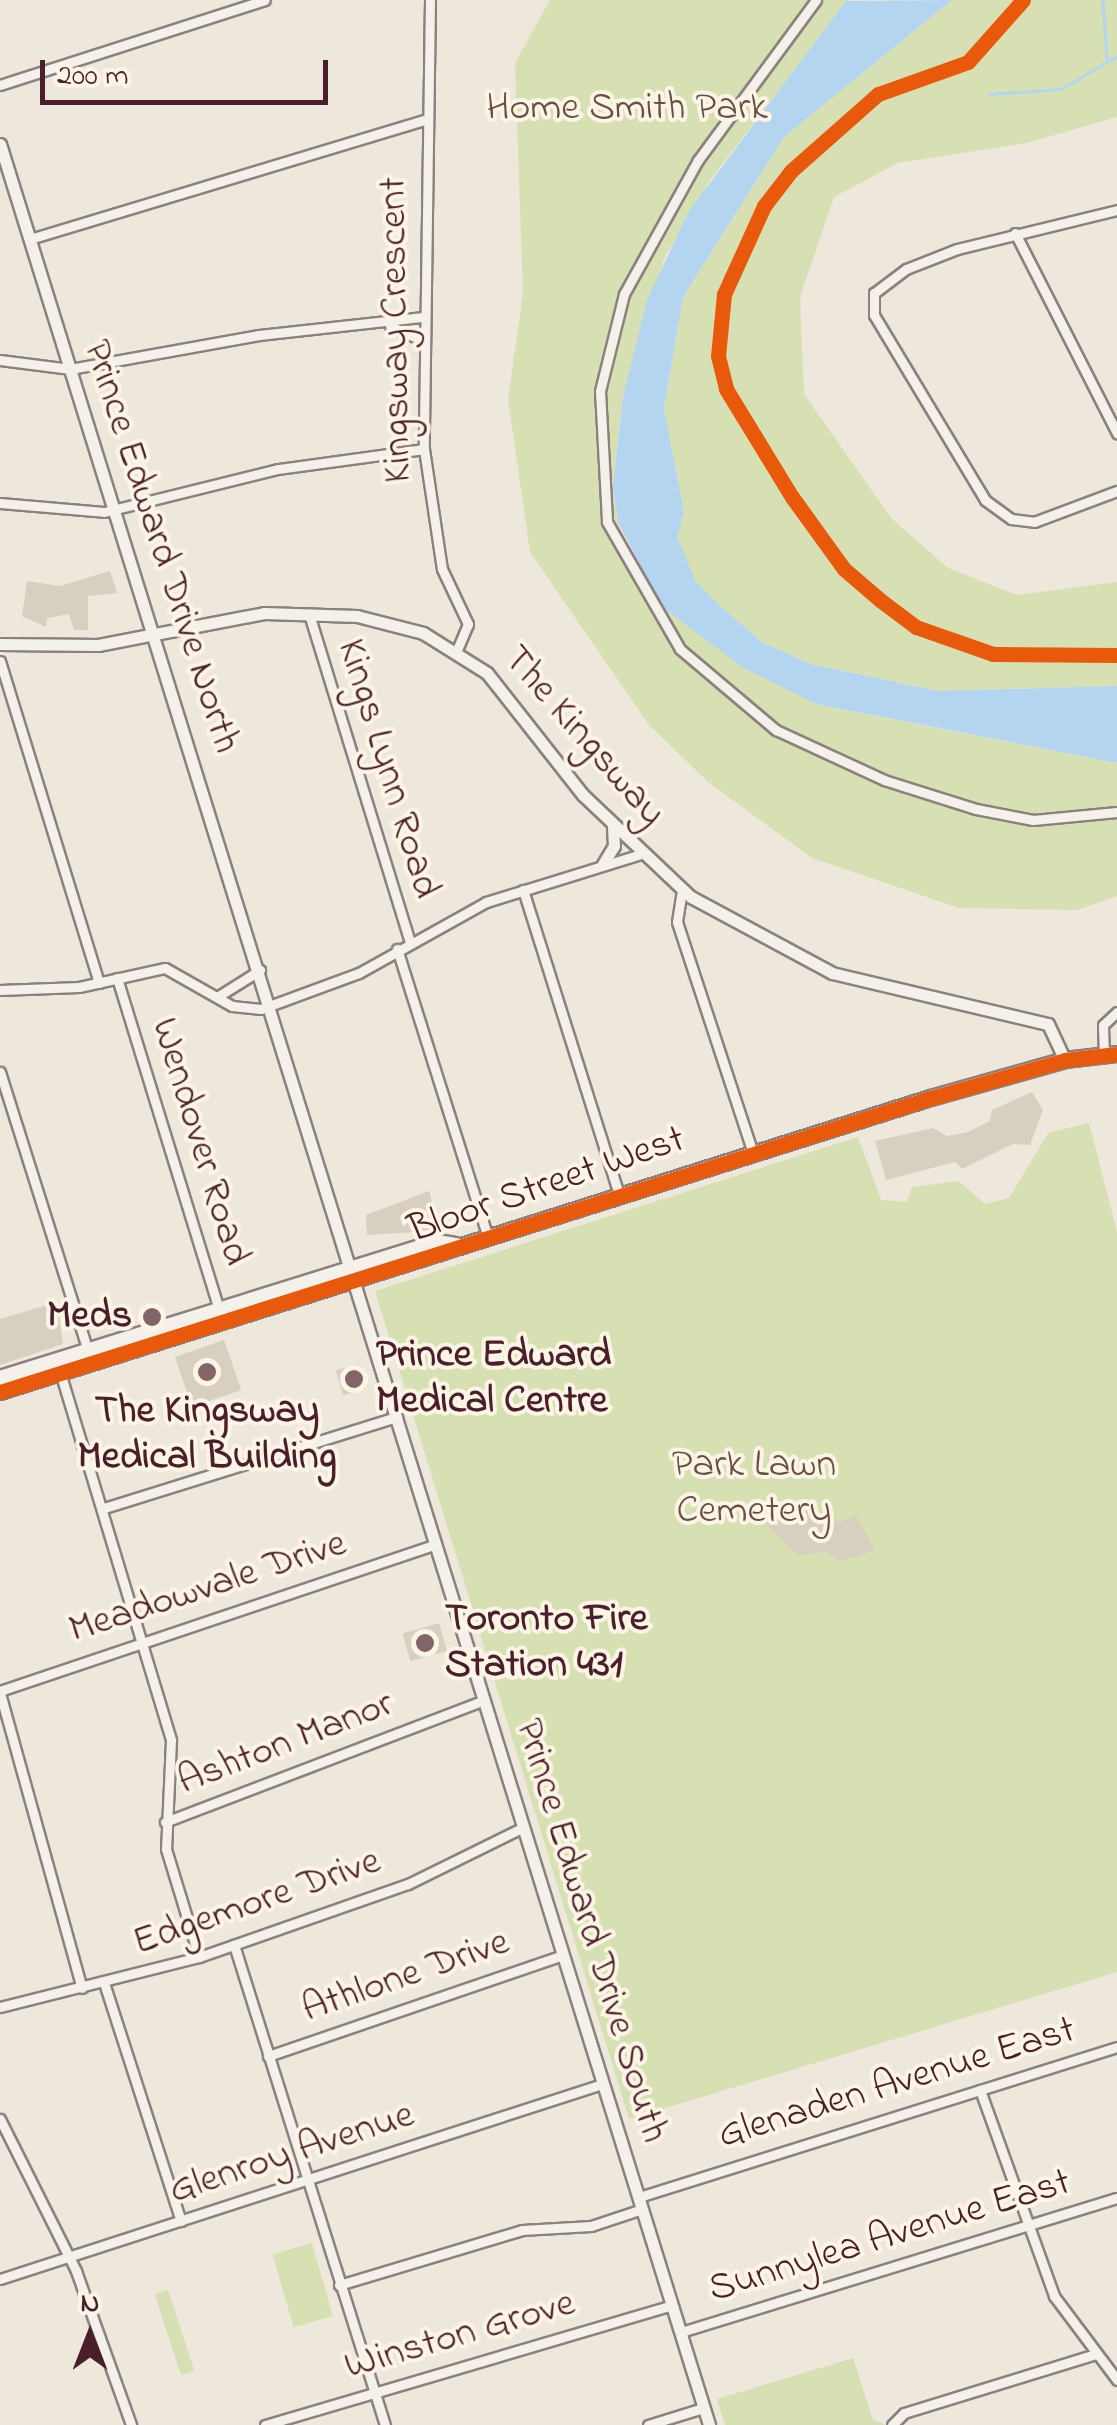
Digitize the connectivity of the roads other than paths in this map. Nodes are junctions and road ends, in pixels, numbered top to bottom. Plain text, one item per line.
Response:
1 (265, 0) edge
2 (430, 0) edge
3 (816, 0) edge
4 (0, 85) edge
5 (423, 120) junction
6 (0, 144) edge
7 (1117, 210) edge
8 (1016, 232) junction
9 (30, 240) junction
10 (422, 317) junction
11 (390, 326) junction
12 (421, 340) junction
13 (0, 360) edge
14 (70, 369) junction
15 (1117, 433) edge
16 (424, 448) junction
17 (1117, 492) edge
18 (0, 503) edge
19 (113, 510) junction
20 (309, 614) junction
21 (154, 636) junction
22 (0, 644) edge
23 (457, 650) junction
24 (0, 661) edge
25 (1117, 812) edge
26 (613, 825) junction
27 (641, 854) junction
28 (602, 864) junction
29 (523, 890) junction
30 (682, 890) junction
31 (410, 942) junction
32 (397, 950) junction
33 (260, 970) junction
34 (117, 978) junction
35 (99, 983) junction
36 (0, 990) edge
37 (216, 997) junction
38 (270, 1006) junction
39 (1117, 1012) edge
40 (1110, 1055) edge
41 (1065, 1060) junction
42 (0, 1072) edge
43 (14, 1116) junction
44 (0, 1120) edge
45 (753, 1153) junction
46 (619, 1194) junction
47 (488, 1235) junction
48 (456, 1245) junction
49 (354, 1268) junction
50 (358, 1284) junction
51 (222, 1317) junction
52 (90, 1357) junction
53 (58, 1367) junction
54 (0, 1378) edge
55 (0, 1392) edge
56 (396, 1417) junction
57 (104, 1508) junction
58 (436, 1544) junction
59 (143, 1638) junction
60 (0, 1692) edge
61 (484, 1700) junction
62 (166, 1822) junction
63 (524, 1827) junction
64 (234, 1945) junction
65 (563, 1955) junction
66 (199, 1957) junction
67 (106, 1986) junction
68 (82, 1988) junction
69 (0, 2007) edge
70 (1117, 2047) edge
71 (268, 2056) junction
72 (602, 2084) junction
73 (980, 2090) junction
74 (0, 2119) edge
75 (306, 2180) junction
76 (1117, 2198) edge
77 (640, 2203) junction
78 (181, 2221) junction
79 (1023, 2226) junction
80 (69, 2258) junction
81 (0, 2280) edge
82 (339, 2286) junction
83 (672, 2305) junction
84 (681, 2332) junction
85 (1096, 2354) junction
86 (1117, 2380) edge
87 (375, 2392) junction
88 (703, 2408) junction
89 (894, 2421) edge
90 (132, 2425) edge
91 (265, 2425) edge
92 (385, 2425) edge
93 (648, 2425) edge
94 (709, 2425) edge

1 - 4 street
2 - 5 street, Kingsway Crescent
3 - 25 street
5 - 9 street
5 - 10 street, Kingsway Crescent
6 - 9 street, Prince Edward Drive North
7 - 8 street
8 - 15 street
8 - 17 street
9 - 14 street, Prince Edward Drive North
10 - 11 street
10 - 12 street, Kingsway Crescent
11 - 12 street
11 - 14 street
12 - 16 street, Kingsway Crescent
13 - 14 street
14 - 19 street, Prince Edward Drive North
16 - 19 street
16 - 23 street, Kingsway Crescent
18 - 19 street
19 - 21 street, Prince Edward Drive North
20 - 21 street, The Kingsway
20 - 23 street, The Kingsway
20 - 31 street, Kings Lynn Road
21 - 22 street, The Kingsway
21 - 33 street, Prince Edward Drive North
23 - 26 street, The Kingsway
24 - 35 street, Wendover Road
26 - 27 street, The Kingsway
26 - 28 street
27 - 28 street
27 - 30 street, The Kingsway
28 - 29 street
29 - 31 street
29 - 46 street
30 - 41 street, The Kingsway
30 - 45 street
31 - 32 street
32 - 38 street
32 - 47 street, Kings Lynn Road
33 - 37 street
33 - 38 street, Prince Edward Drive North
34 - 35 street
34 - 37 street
34 - 51 street, Wendover Road
35 - 36 street
37 - 38 street
38 - 49 street, Prince Edward Drive North
39 - 40 street
40 - 41 main road, Bloor Street West
41 - 45 main road, Bloor Street West
42 - 43 street
43 - 44 street
43 - 52 street
45 - 46 main road, Bloor Street West
46 - 47 main road, Bloor Street West
47 - 48 main road, Bloor Street West
48 - 49 main road, Bloor Street West
48 - 50 main road, Bloor Street West
49 - 50 street, Prince Edward Drive North
49 - 51 main road, Bloor Street West
50 - 51 main road, Bloor Street West
50 - 56 street, Prince Edward Drive South
51 - 52 main road, Bloor Street West
52 - 53 main road, Bloor Street West
53 - 54 main road, Bloor Street West
53 - 55 main road, Bloor Street West
53 - 57 street
56 - 57 street
56 - 58 street, Prince Edward Drive South
57 - 59 street
58 - 59 street, Meadowvale Drive
58 - 61 street, Prince Edward Drive South
59 - 60 street, Meadowvale Drive
59 - 62 street
60 - 68 street
61 - 62 street, Ashton Manor
61 - 63 street, Prince Edward Drive South
62 - 66 street
63 - 64 street, Edgemore Drive
63 - 65 street, Prince Edward Drive South
64 - 66 street, Edgemore Drive
64 - 71 street
65 - 71 street, Athlone Drive
65 - 72 street, Prince Edward Drive South
66 - 67 street, Edgemore Drive
67 - 68 street, Edgemore Drive
67 - 78 street
68 - 69 street, Edgemore Drive
70 - 73 street, Glenaden Avenue East
71 - 75 street
72 - 75 street, Glenroy Avenue
72 - 77 street, Prince Edward Drive South
73 - 77 street, Glenaden Avenue East
73 - 79 street
74 - 80 street
75 - 78 street, Glenroy Avenue
75 - 82 street
76 - 79 street, Sunnylea Avenue East
77 - 82 street, Glenaden Avenue East
77 - 83 street, Prince Edward Drive South
78 - 80 street, Glenroy Avenue
79 - 84 street, Sunnylea Avenue East
79 - 85 street
80 - 81 street, Glenroy Avenue
80 - 90 street
82 - 87 street
83 - 84 street, Prince Edward Drive South
83 - 87 street, Winston Grove
84 - 88 street, Prince Edward Drive South
85 - 86 street
85 - 89 street
87 - 91 street, Winston Grove
87 - 92 street
88 - 93 street
88 - 94 street, Prince Edward Drive South

